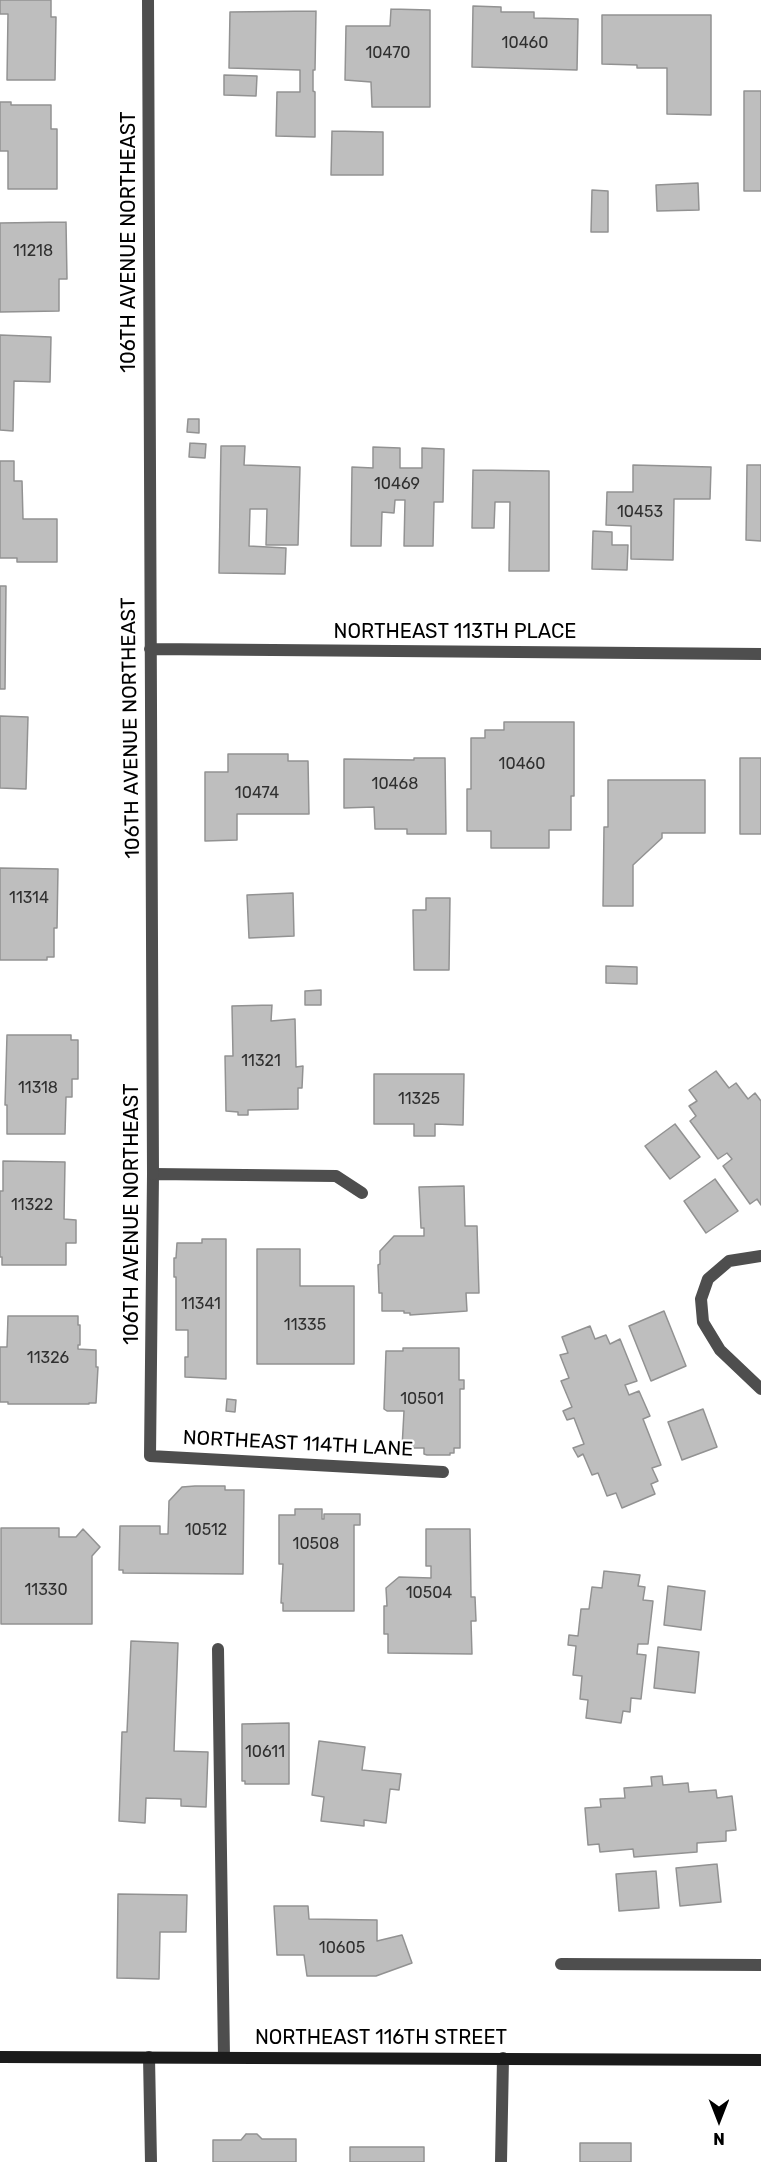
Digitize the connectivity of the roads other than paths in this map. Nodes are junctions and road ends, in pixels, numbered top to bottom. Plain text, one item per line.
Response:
1 (148, 0) edge
2 (150, 650) junction
3 (761, 654) edge
4 (153, 1174) junction
5 (362, 1193) dead end
6 (761, 1256) edge
7 (761, 1389) edge
8 (150, 1456) joint
9 (443, 1472) dead end
10 (218, 1649) dead end
11 (561, 1964) dead end
12 (761, 1965) edge
13 (0, 2056) edge
14 (149, 2057) junction
15 (224, 2057) junction
16 (503, 2058) junction
17 (761, 2060) edge
18 (151, 2162) edge
19 (501, 2162) edge

1 - 2 street, 106TH AVENUE NORTHEAST
2 - 3 street, NORTHEAST 113TH PLACE
2 - 4 street, 106TH AVENUE NORTHEAST
4 - 5 street
4 - 8 street, 106TH AVENUE NORTHEAST
6 - 7 street
8 - 9 street, NORTHEAST 114TH LANE
10 - 15 street
11 - 12 street
13 - 14 street, NORTHEAST 116TH STREET
14 - 15 street, NORTHEAST 116TH STREET
14 - 18 street
15 - 16 street, NORTHEAST 116TH STREET
16 - 17 street, NORTHEAST 116TH STREET
16 - 19 street

